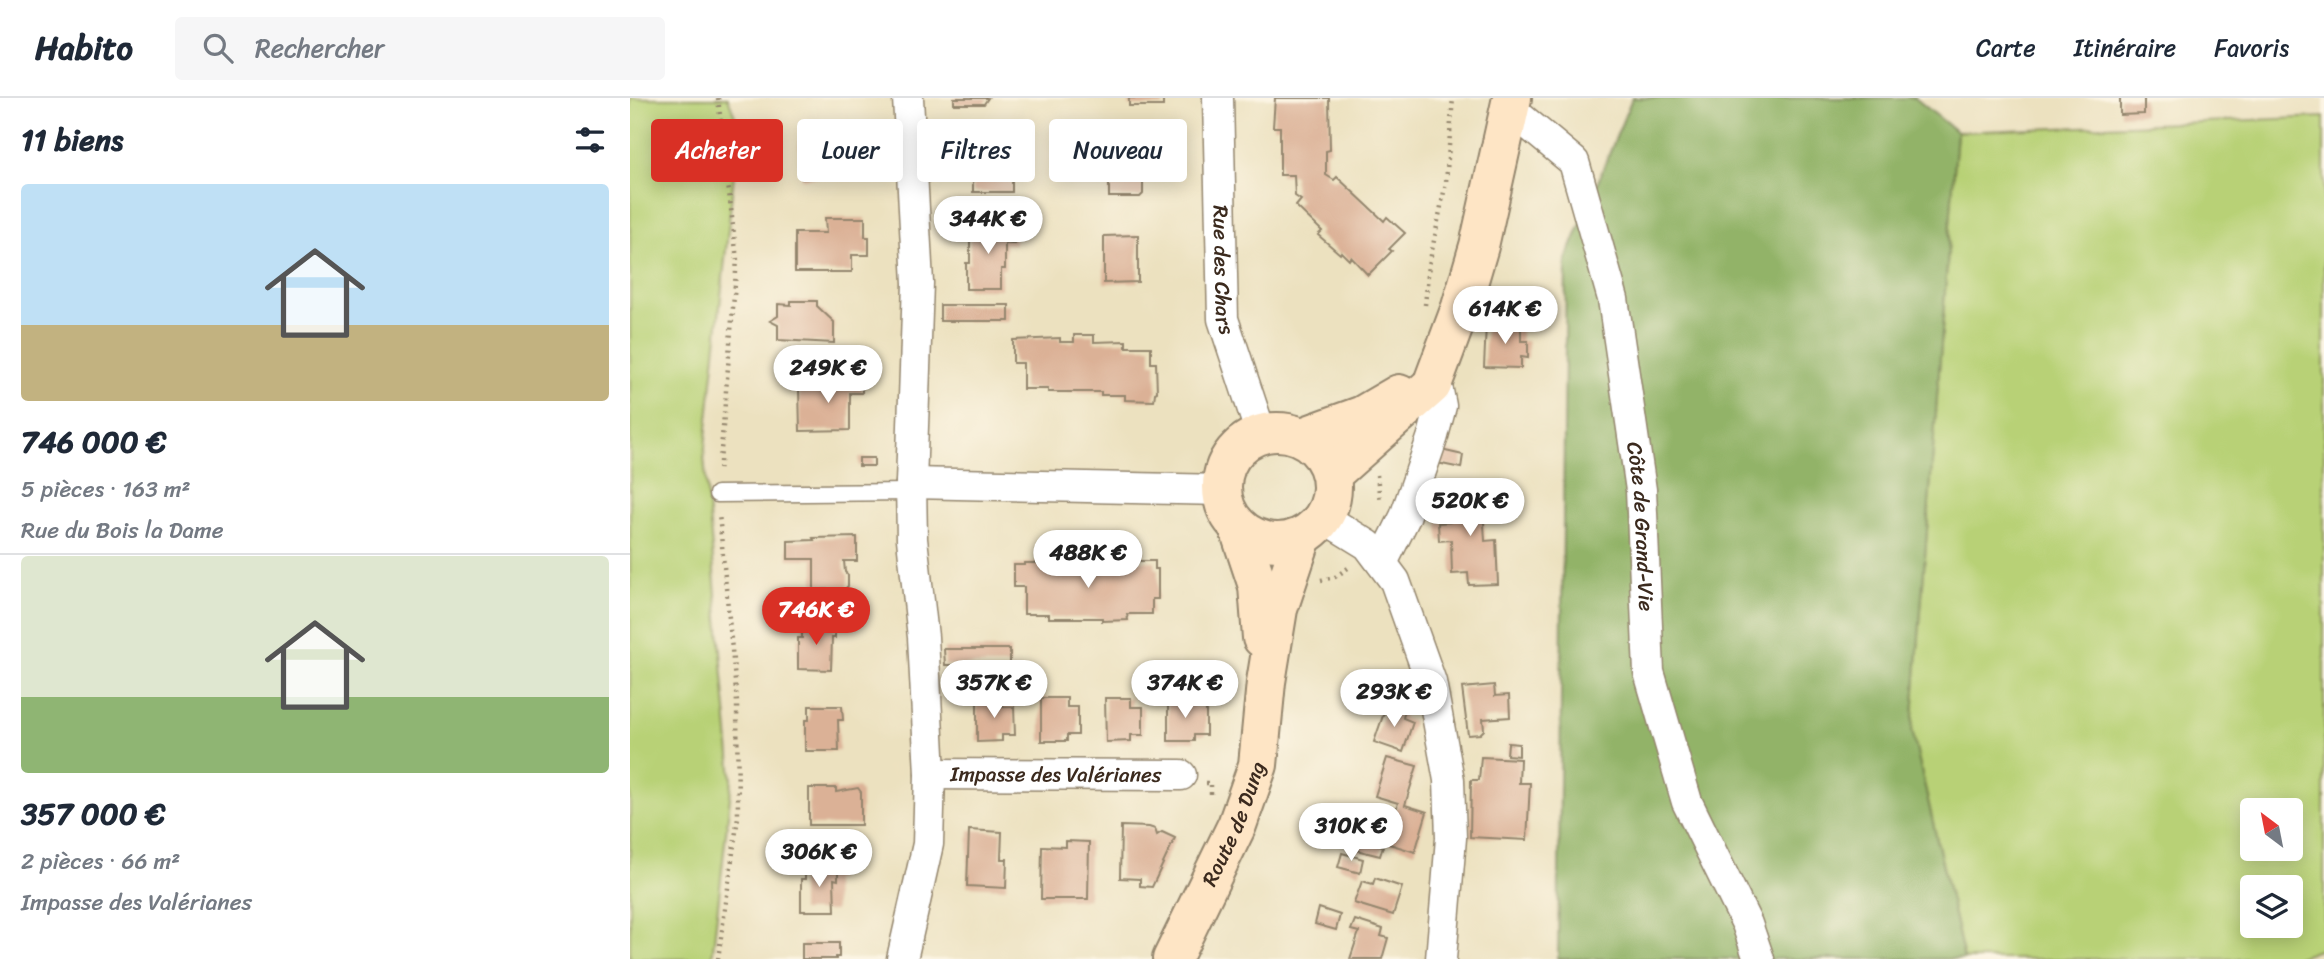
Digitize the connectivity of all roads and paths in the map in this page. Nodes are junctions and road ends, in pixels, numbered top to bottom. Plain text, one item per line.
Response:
1 (718, 98) edge
2 (908, 98) edge
3 (1218, 98) edge
4 (1452, 98) edge
5 (1511, 104) edge
6 (1424, 316) dead end
7 (1438, 368) junction
8 (1261, 434) junction
9 (1303, 437) junction
10 (1332, 474) junction
11 (911, 488) junction
12 (1222, 490) junction
13 (717, 494) junction
14 (1238, 526) junction
15 (1313, 527) junction
16 (1382, 563) junction
17 (1266, 682) junction
18 (930, 774) junction
19 (1181, 775) joint
20 (1237, 825) junction
21 (718, 959) edge
22 (902, 959) edge
23 (1172, 959) edge
24 (1441, 959) edge
25 (1759, 959) edge

1 - 13 path
2 - 11 street
3 - 8 street, Rue des Chars
4 - 6 path
5 - 7 street
5 - 25 street, Côte de Grand-Vie
7 - 9 street
7 - 10 street
7 - 16 street
8 - 9 street
8 - 12 street
9 - 10 street
10 - 15 street
11 - 12 street
11 - 13 lane
11 - 18 street
12 - 14 street
13 - 21 path
14 - 15 street
14 - 17 street, Route de Dung
15 - 16 street
15 - 17 street, Route de Dung
16 - 24 street
17 - 20 street, Route de Dung
18 - 19 street, Impasse des Valérianes
18 - 22 street
19 - 20 path
20 - 23 street, Route de Dung

